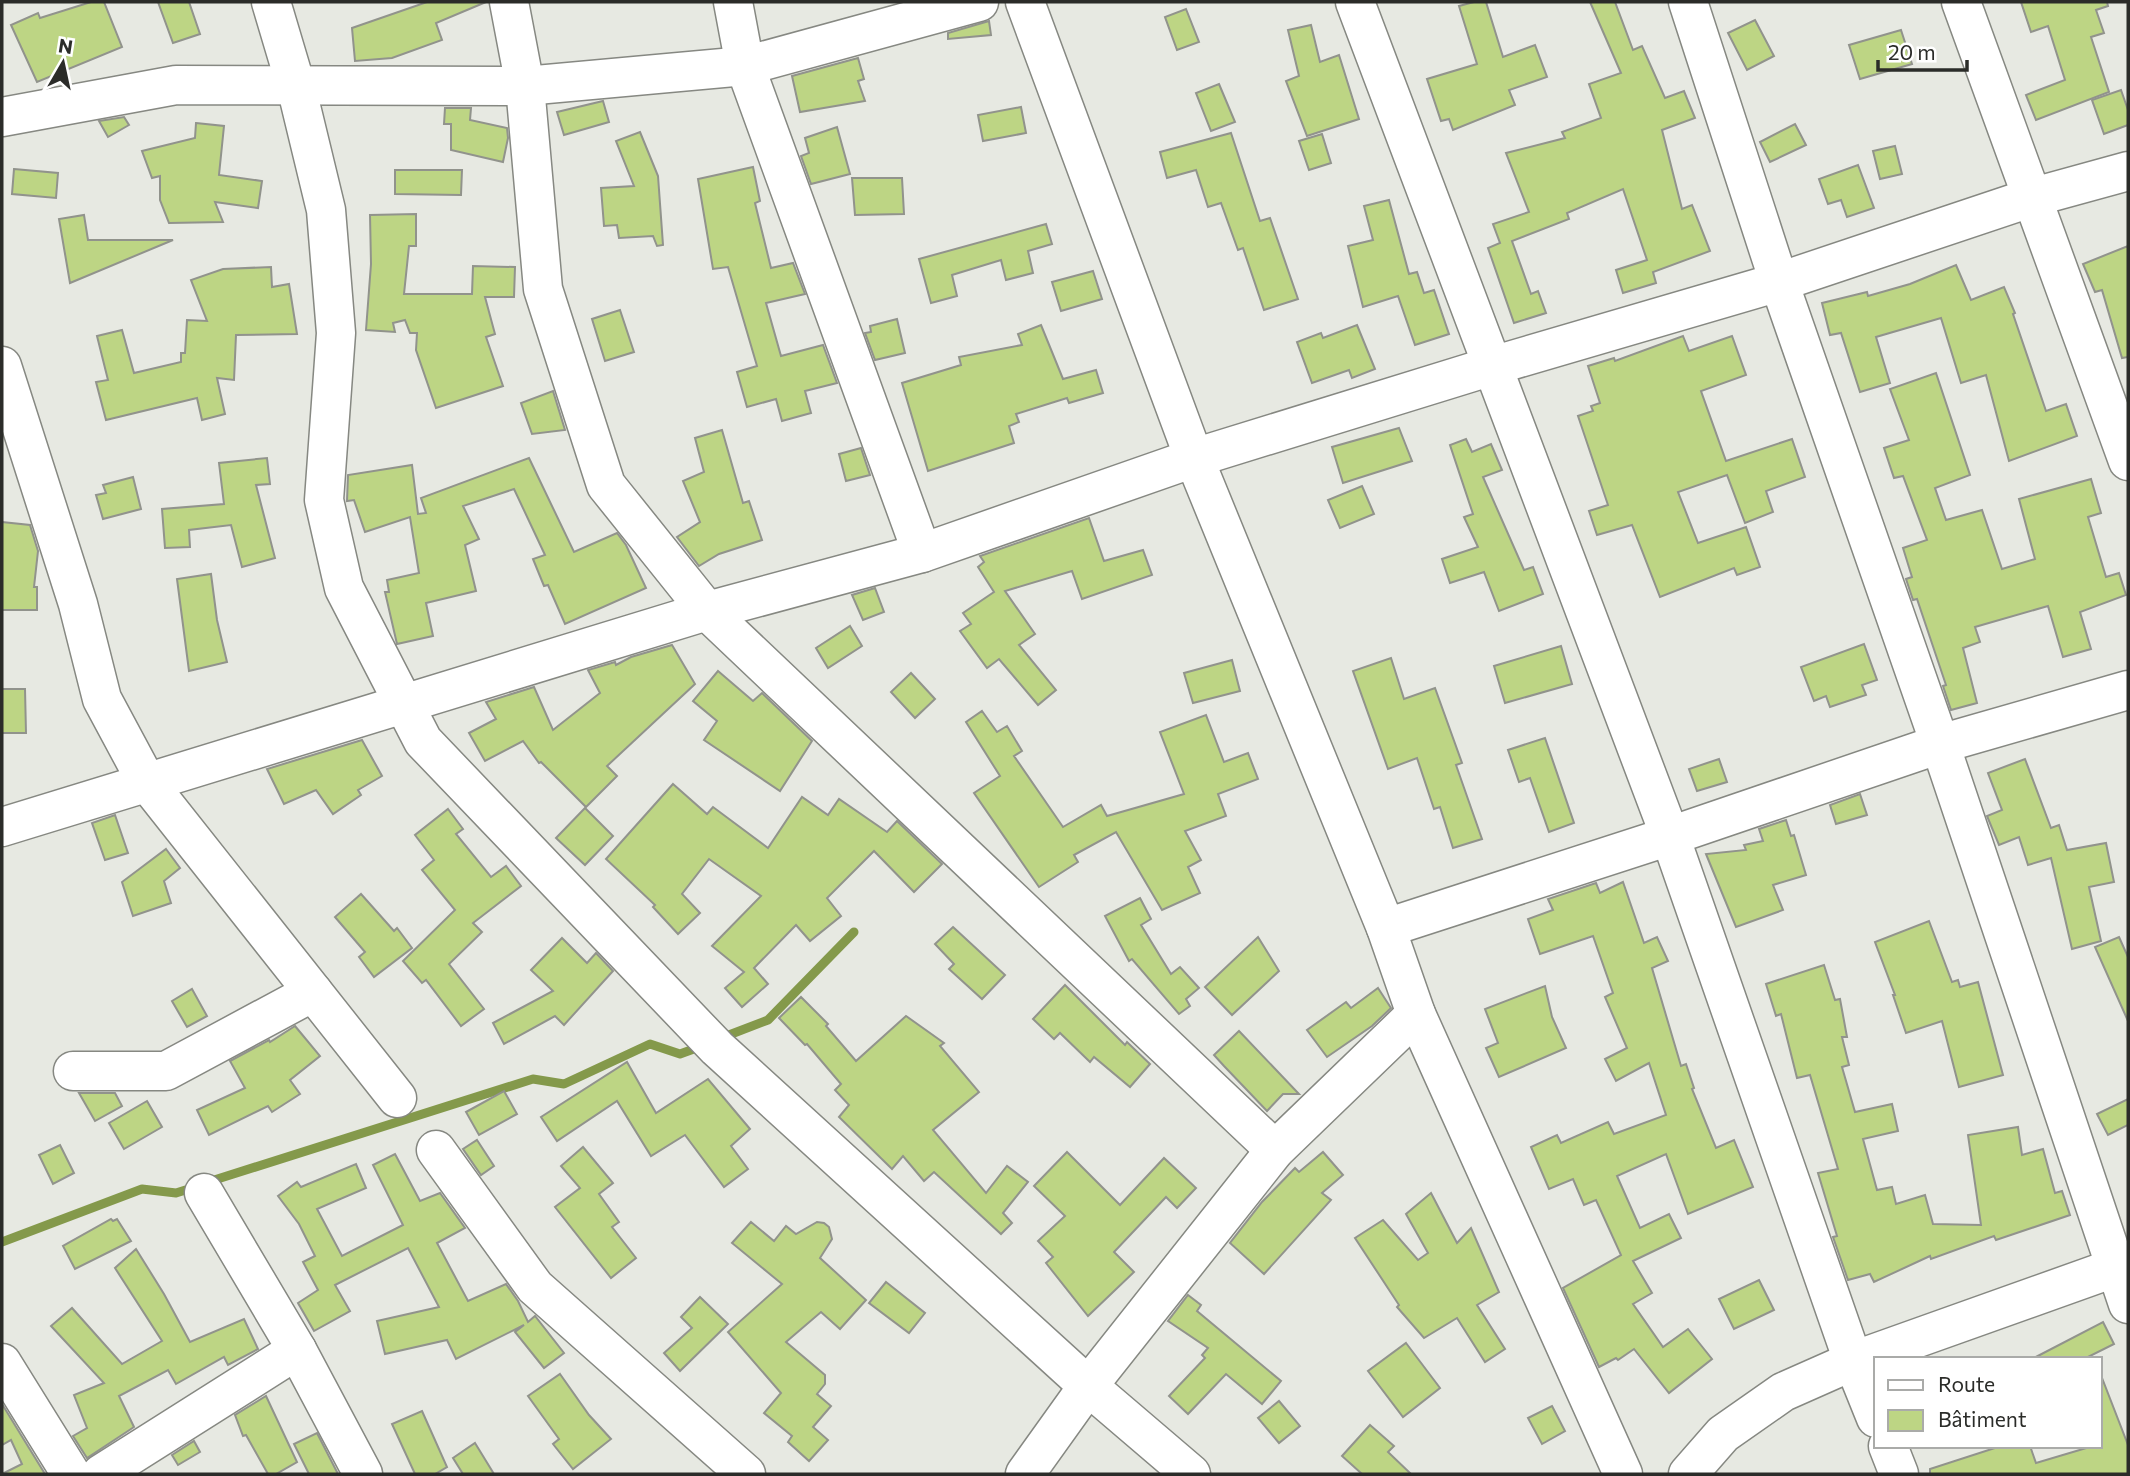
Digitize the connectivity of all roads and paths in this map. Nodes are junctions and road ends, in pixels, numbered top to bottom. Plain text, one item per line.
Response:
1 (271, 2) edge
2 (509, 2) edge
3 (733, 2) edge
4 (979, 2) edge
5 (1025, 2) edge
6 (1355, 2) edge
7 (1688, 2) edge
8 (1961, 2) edge
9 (746, 66) junction
10 (296, 86) junction
11 (525, 86) junction
12 (2, 117) edge
13 (2128, 171) edge
14 (2031, 198) junction
15 (1779, 282) junction
16 (2, 366) edge
17 (1492, 366) junction
18 (1194, 458) junction
19 (2128, 461) edge
20 (922, 553) junction
21 (707, 611) junction
22 (2128, 690) edge
23 (402, 703) junction
24 (1940, 744) junction
25 (146, 781) junction
26 (2, 827) edge
27 (1670, 836) junction
28 (1386, 928) junction
29 (313, 992) junction
30 (1416, 1014) junction
31 (73, 1071) dead end
32 (397, 1098) dead end
33 (436, 1150) dead end
34 (1275, 1150) junction
35 (204, 1192) dead end
36 (2121, 1265) edge
37 (2128, 1304) edge
38 (297, 1350) junction
39 (1853, 1360) junction
40 (2, 1363) edge
41 (1088, 1386) junction
42 (1874, 1413) edge
43 (1889, 1448) edge
44 (71, 1474) edge
45 (101, 1474) edge
46 (363, 1474) edge
47 (746, 1474) edge
48 (1026, 1474) edge
49 (1191, 1474) edge
50 (1623, 1474) edge
51 (1688, 1474) edge
52 (1899, 1474) edge

1 - 10 main road
2 - 11 main road
3 - 9 main road
4 - 9 main road
5 - 18 main road
6 - 17 main road
7 - 15 main road
8 - 14 main road
9 - 11 main road
9 - 20 main road
10 - 11 main road
10 - 12 main road
10 - 23 main road
11 - 21 main road
13 - 14 main road
14 - 15 main road
14 - 19 main road
15 - 17 main road
15 - 24 main road
16 - 25 main road
17 - 18 main road
17 - 27 main road
18 - 20 main road
18 - 28 main road
20 - 21 main road
21 - 23 main road
21 - 34 main road
22 - 24 main road
23 - 25 main road
23 - 41 main road
24 - 27 main road
24 - 36 main road
25 - 26 main road
25 - 29 main road
27 - 28 main road
27 - 39 main road
28 - 30 main road
29 - 31 main road
29 - 32 main road
30 - 34 main road
30 - 50 main road
33 - 47 main road
34 - 41 main road
35 - 38 main road
36 - 37 main road
36 - 39 main road
38 - 45 main road
38 - 46 main road
39 - 42 main road
39 - 51 main road
40 - 44 main road
41 - 48 main road
41 - 49 main road
43 - 52 main road

